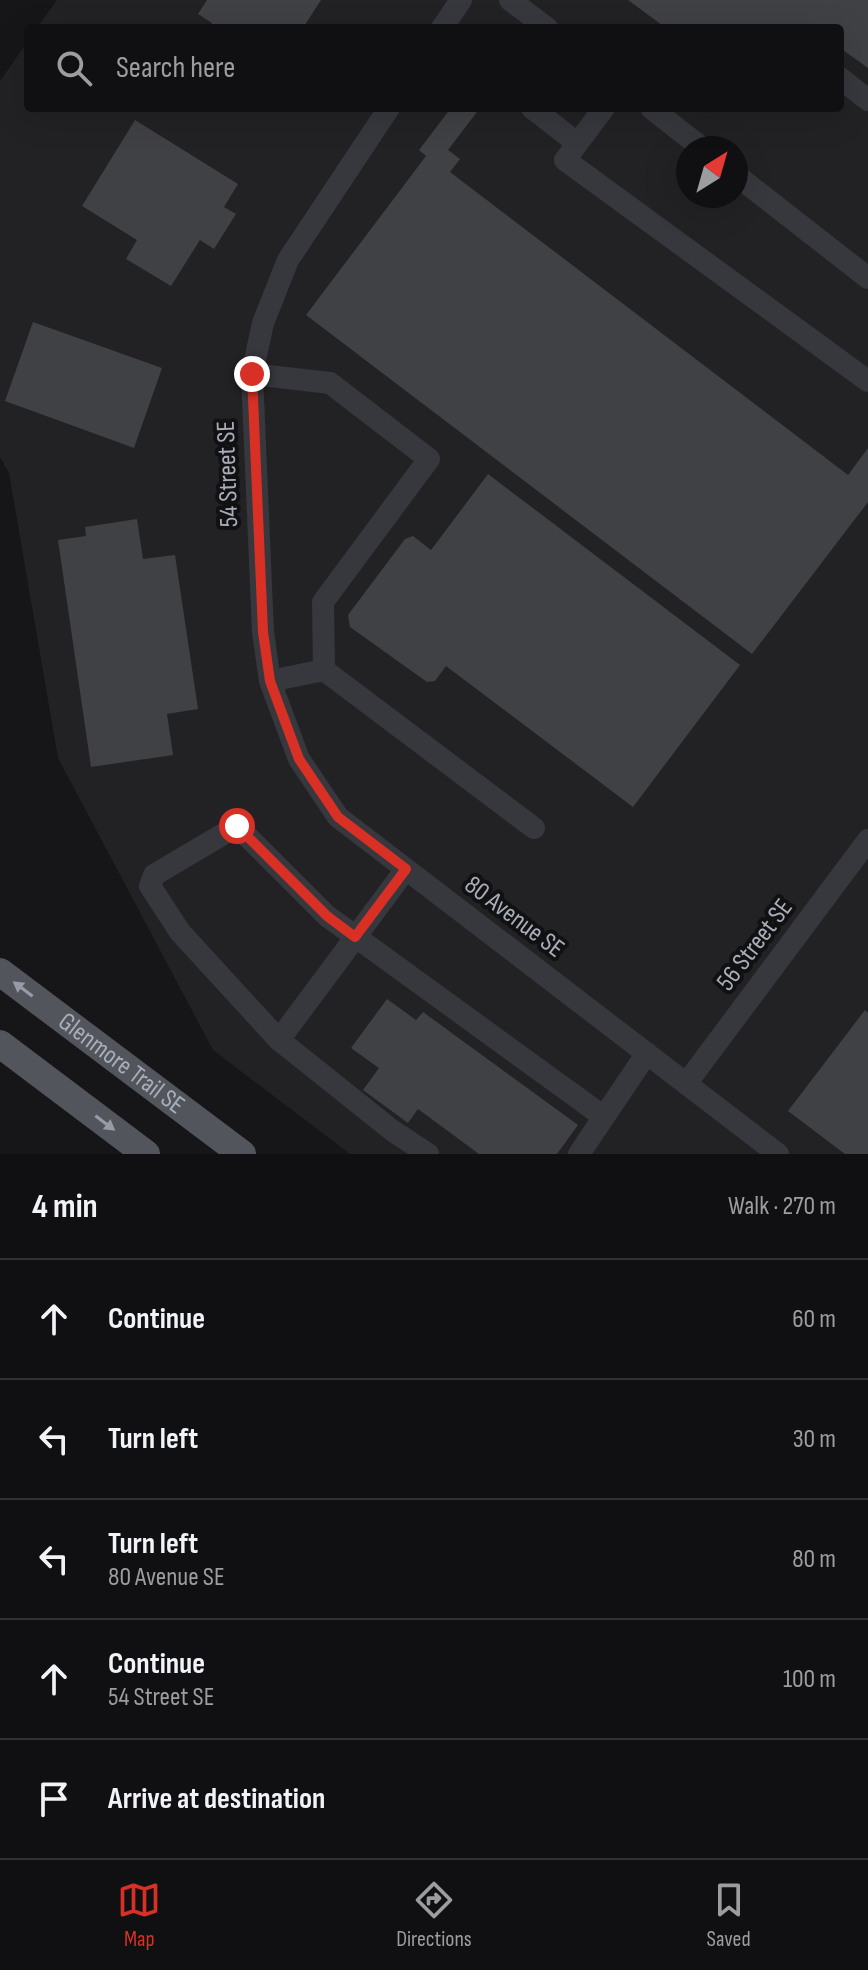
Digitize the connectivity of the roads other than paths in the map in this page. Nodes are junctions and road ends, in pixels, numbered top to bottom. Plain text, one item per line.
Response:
1 (461, 0) edge
2 (510, 0) edge
3 (445, 24) edge
4 (542, 24) edge
5 (844, 81) edge
6 (868, 100) edge
7 (386, 112) edge
8 (537, 112) edge
9 (601, 112) edge
10 (656, 112) edge
11 (687, 136) edge
12 (577, 143) junction
13 (748, 184) edge
14 (868, 278) edge
15 (252, 374) junction
16 (868, 381) edge
17 (324, 670) junction
18 (270, 681) junction
19 (534, 828) dead end
20 (868, 840) edge
21 (406, 869) junction
22 (355, 937) junction
23 (0, 972) edge
24 (279, 1040) junction
25 (0, 1044) edge
26 (647, 1053) junction
27 (0, 1067) edge
28 (686, 1084) junction
29 (64, 1092) junction
30 (604, 1117) junction
31 (146, 1154) edge
32 (242, 1154) edge
33 (428, 1154) edge
34 (579, 1154) edge
35 (778, 1154) edge

1 - 3 street
2 - 4 street
5 - 6 street
7 - 15 street, 54 Street SE
8 - 12 street
9 - 12 street
10 - 11 street
12 - 16 street
13 - 14 street
15 - 17 street
15 - 18 street, 54 Street SE
17 - 18 street
17 - 19 street
18 - 21 street, 80 Avenue SE
20 - 28 street, 56 Street SE
21 - 22 street
21 - 26 street, 80 Avenue SE
22 - 24 street
22 - 24 street
22 - 30 street
32 -> 23 main road, Glenmore Trail SE
24 - 33 street
25 - 29 main road
26 - 28 street, 80 Avenue SE
26 - 30 street
27 - 29 main road
28 - 35 street, 80 Avenue SE
29 -> 31 main road
30 - 34 street

